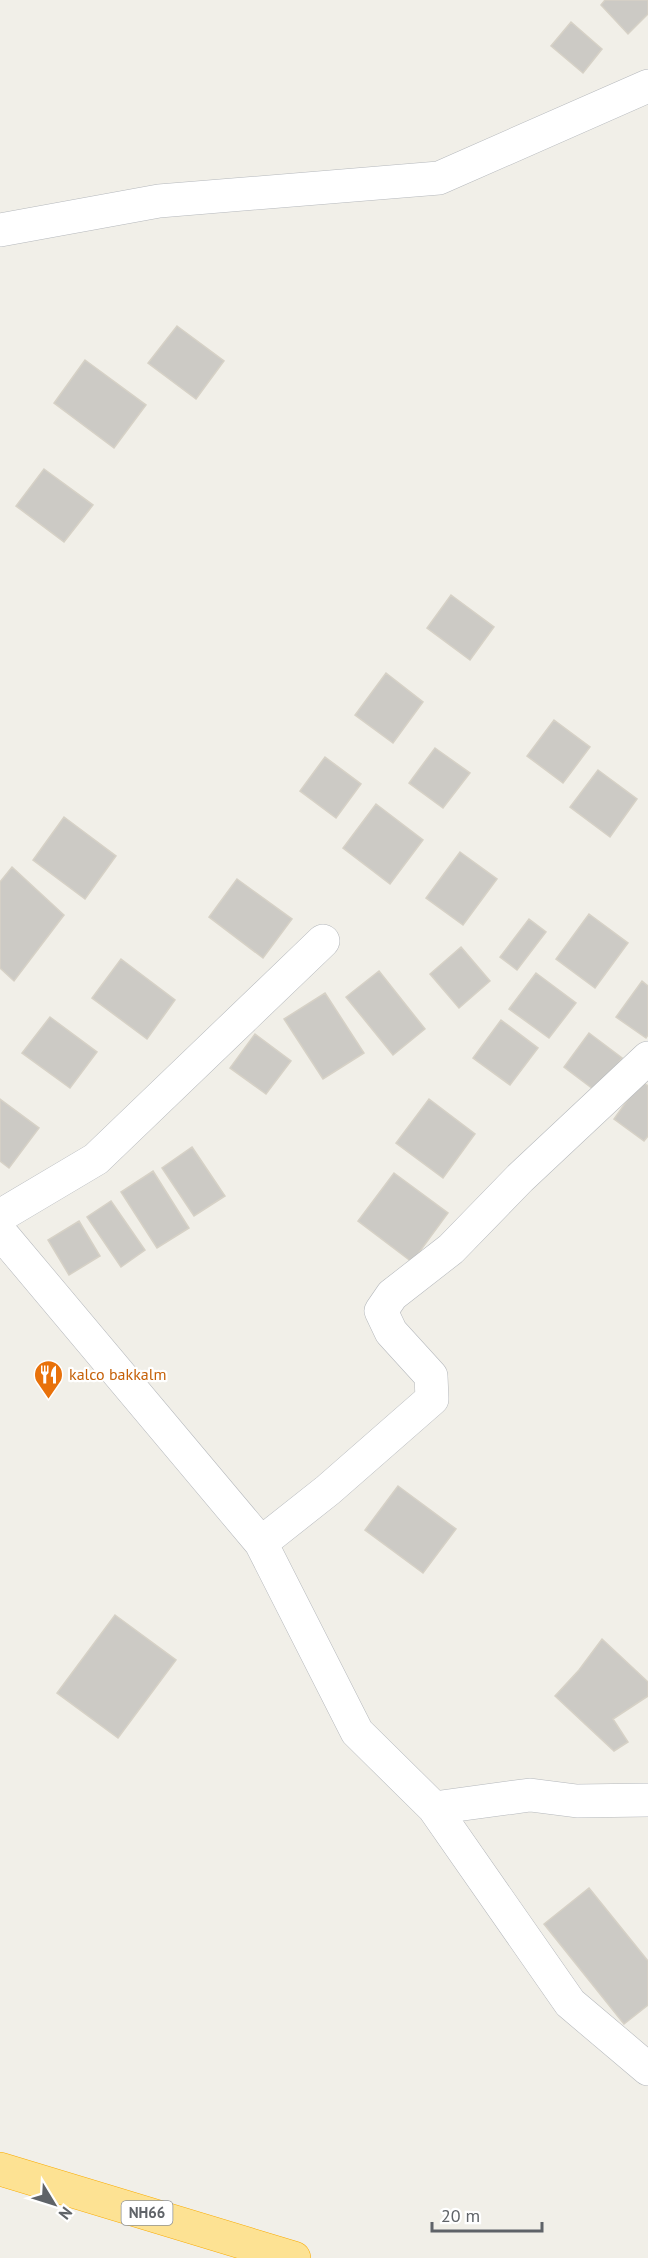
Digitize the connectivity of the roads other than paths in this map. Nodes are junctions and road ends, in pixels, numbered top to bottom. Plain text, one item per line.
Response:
1 (648, 86) edge
2 (0, 230) edge
3 (323, 941) dead end
4 (648, 1058) edge
5 (0, 1216) edge
6 (0, 1232) edge
7 (261, 1543) junction
8 (648, 1800) edge
9 (434, 1808) junction
10 (648, 2068) edge
11 (0, 2169) edge
12 (294, 2258) edge

1 - 2 street
3 - 5 street
4 - 7 street
6 - 7 street
7 - 9 street
8 - 9 street
9 - 10 street
11 - 12 highway, NH66

